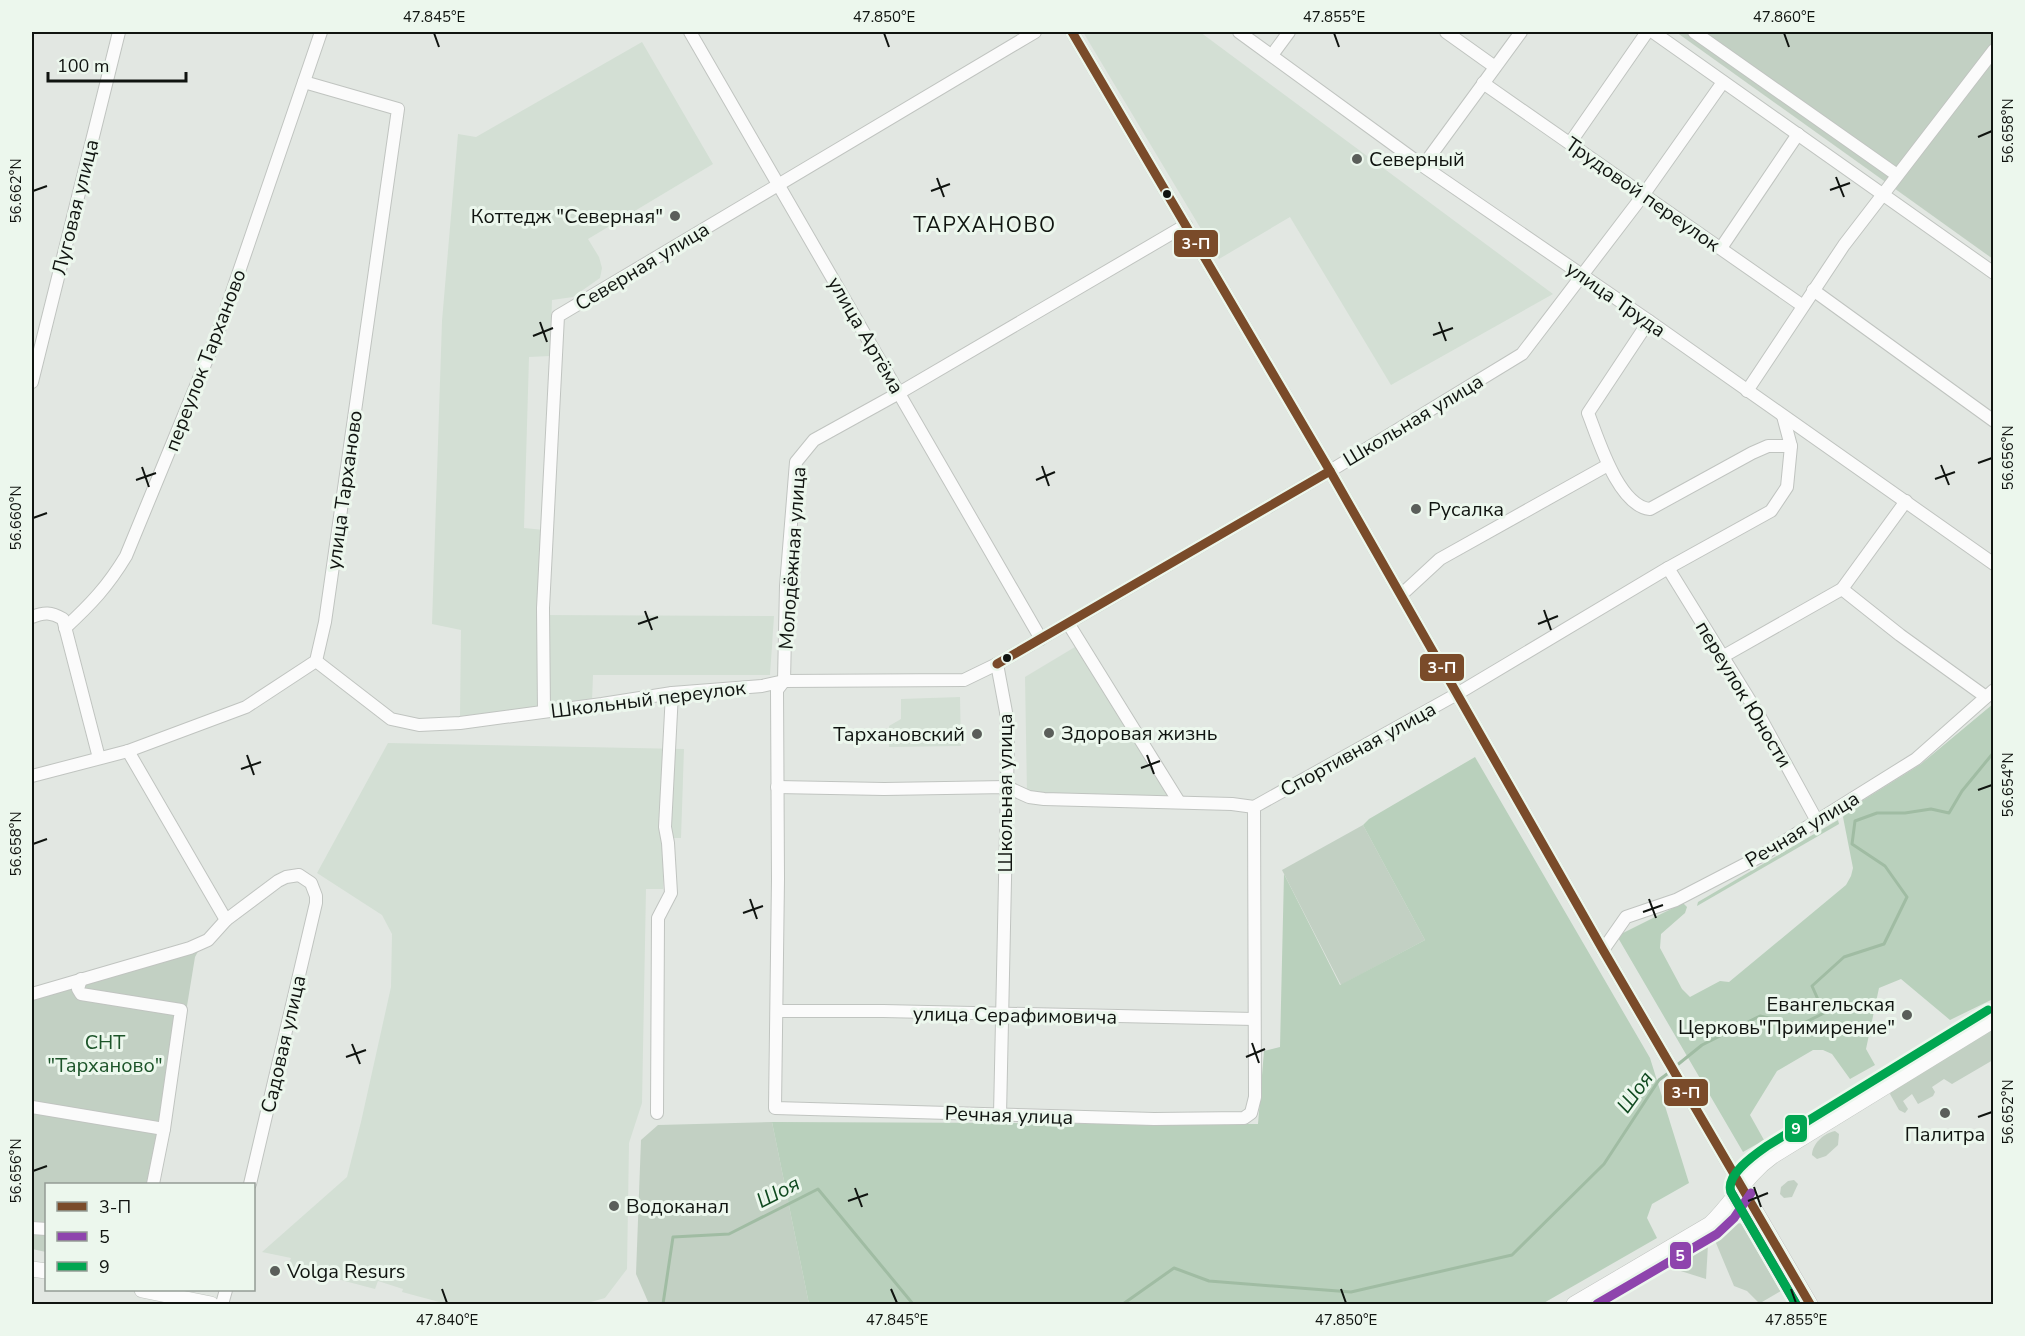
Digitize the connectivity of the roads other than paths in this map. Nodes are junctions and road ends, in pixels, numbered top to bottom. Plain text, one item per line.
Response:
1 (119, 32) edge
2 (321, 32) edge
3 (690, 32) edge
4 (1035, 32) edge
5 (1072, 32) edge
6 (1239, 32) edge
7 (1289, 32) edge
8 (1446, 32) edge
9 (1521, 32) edge
10 (1647, 32) edge
11 (1653, 32) edge
12 (1694, 32) edge
13 (1994, 50) edge
14 (1272, 56) junction
15 (1495, 66) junction
16 (304, 82) junction
17 (1723, 82) junction
18 (1483, 83) junction
19 (1798, 134) junction
20 (1570, 143) junction
21 (1423, 166) junction
22 (1897, 176) junction
23 (778, 184) junction
24 (1883, 193) junction
25 (1644, 194) junction
26 (1186, 225) junction
27 (1721, 248) junction
28 (1994, 273) edge
29 (1582, 275) junction
30 (1813, 290) junction
31 (1803, 306) junction
32 (1649, 321) junction
33 (32, 382) edge
34 (1747, 391) junction
35 (899, 393) junction
36 (1783, 416) junction
37 (1994, 421) edge
38 (1791, 446) junction
39 (1608, 465) junction
40 (1330, 471) junction
41 (1906, 501) junction
42 (1994, 564) edge
43 (1668, 568) junction
44 (1842, 589) junction
45 (1401, 595) junction
46 (32, 617) edge
47 (1068, 623) junction
48 (65, 628) junction
49 (1041, 639) junction
50 (1722, 657) junction
51 (316, 661) junction
52 (997, 664) junction
53 (784, 681) junction
54 (672, 693) junction
55 (1457, 694) junction
56 (1990, 694) edge
57 (544, 711) junction
58 (128, 751) junction
59 (99, 758) junction
60 (32, 776) edge
61 (777, 787) junction
62 (1007, 787) junction
63 (1179, 802) junction
64 (1254, 807) junction
65 (1817, 821) junction
66 (226, 920) junction
67 (1603, 950) junction
68 (81, 979) junction
69 (32, 994) edge
70 (777, 1011) junction
71 (1001, 1014) junction
72 (1254, 1019) junction
73 (1994, 1020) edge
74 (32, 1107) edge
75 (775, 1108) joint
76 (657, 1113) dead end
77 (1000, 1115) junction
78 (164, 1129) junction
79 (153, 1183) edge
80 (250, 1183) edge
81 (1741, 1186) junction
82 (1754, 1209) junction
83 (1710, 1224) junction
84 (147, 1291) edge
85 (211, 1305) edge
86 (1574, 1305) edge
87 (1810, 1305) edge

1 - 33 street, Луговая улица
2 - 16 street, переулок Тарханово
3 - 23 street, улица Артёма
4 - 23 street, Северная улица
5 - 26 street
6 - 14 street, улица Труда
7 - 14 street
8 - 15 street
9 - 15 street
10 - 20 street
11 - 17 street
12 - 22 street
13 - 22 street
14 - 21 street, улица Труда
15 - 18 street
16 - 48 street, переулок Тарханово
16 - 51 street, улица Тарханово
17 - 19 street
17 - 25 street, Школьная улица
18 - 20 street, Трудовой переулок
18 - 21 street
19 - 24 street
19 - 27 street
20 - 25 street, Трудовой переулок
21 - 29 street, улица Труда
22 - 24 street
23 - 35 street, улица Артёма
23 - 57 street, Северная улица
24 - 28 street
24 - 30 street
25 - 27 street, Трудовой переулок
25 - 29 street, Школьная улица
26 - 35 street, Молодёжная улица
26 - 40 street
27 - 31 street, Трудовой переулок
29 - 32 street, улица Труда
29 - 40 street, Школьная улица
30 - 31 street
30 - 37 street
31 - 34 street
32 - 34 street, улица Труда
32 - 39 street
34 - 36 street, улица Труда
35 - 49 street, улица Артёма
35 - 53 street, Молодёжная улица
36 - 38 street, Спортивная улица
36 - 41 street, улица Труда
38 - 39 street
38 - 43 street, Спортивная улица
39 - 45 street
40 - 45 street
40 - 47 street, Школьная улица
41 - 42 street, улица Труда
41 - 44 street
43 - 50 street, переулок Юности
43 - 55 street, Спортивная улица
44 - 50 street
44 - 56 street
45 - 55 street
46 - 48 street
47 - 49 street, Школьная улица
47 - 63 street
48 - 59 street
49 - 52 street, Школьная улица
50 - 65 street, переулок Юности
51 - 57 street, Школьный переулок
51 - 58 street
52 - 53 street, Школьный переулок
52 - 62 street, Школьная улица
53 - 54 street, Школьный переулок
53 - 61 street, Молодёжная улица
54 - 57 street, Школьный переулок
54 - 76 street
55 - 64 street, Спортивная улица
55 - 67 street
56 - 65 street, Речная улица
58 - 59 street
58 - 66 street
59 - 60 street
61 - 62 street
61 - 70 street, Молодёжная улица
62 - 63 street
62 - 71 street, Школьная улица
63 - 64 street
64 - 72 street
65 - 67 street, Речная улица
66 - 68 street
66 - 80 street, Садовая улица
67 - 81 street
68 - 69 street
68 - 78 street
70 - 71 street, улица Серафимовича
70 - 75 street, Молодёжная улица
71 - 72 street, улица Серафимовича
71 - 77 street, Школьная улица
72 - 77 street, Речная улица
73 - 81 main road
74 - 78 street
75 - 77 street, Речная улица
78 - 79 street
81 - 82 main road
81 - 83 main road
82 - 83 main road
82 - 87 main road
83 - 86 main road
84 - 85 main road

